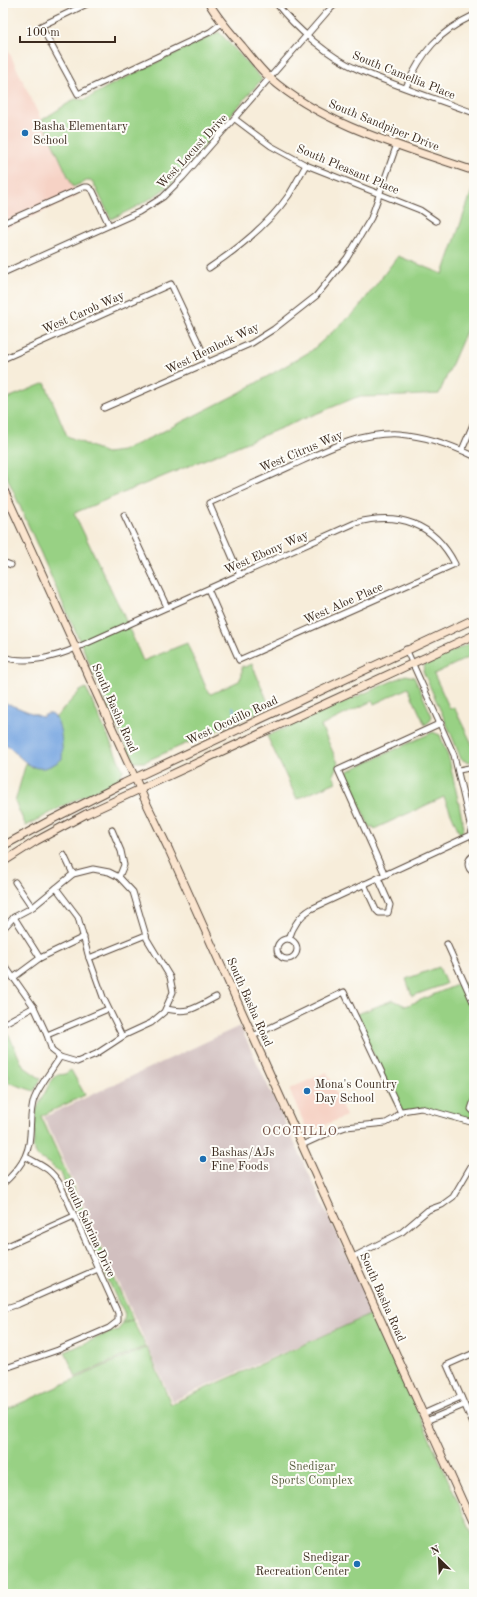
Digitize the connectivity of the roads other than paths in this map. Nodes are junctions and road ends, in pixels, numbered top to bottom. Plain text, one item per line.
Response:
1 (89, 3) edge
2 (209, 3) edge
3 (276, 3) edge
4 (337, 3) edge
5 (474, 15) edge
6 (222, 23) junction
7 (307, 35) junction
8 (270, 78) junction
9 (406, 87) junction
10 (474, 113) edge
11 (235, 119) junction
12 (397, 144) junction
13 (306, 165) junction
14 (474, 171) edge
15 (380, 194) junction
16 (436, 221) dead end
17 (3, 223) edge
18 (109, 225) junction
19 (209, 268) dead end
20 (3, 273) edge
21 (4, 356) edge
22 (208, 363) junction
23 (104, 408) dead end
24 (474, 422) edge
25 (462, 450) junction
26 (474, 456) edge
27 (3, 488) edge
28 (124, 515) dead end
29 (3, 562) edge
30 (455, 564) joint
31 (11, 565) dead end
32 (240, 575) junction
33 (208, 589) junction
34 (167, 607) junction
35 (474, 619) edge
36 (474, 635) edge
37 (76, 648) junction
38 (406, 650) junction
39 (3, 657) edge
40 (413, 664) junction
41 (441, 723) junction
42 (474, 767) edge
43 (459, 770) junction
44 (135, 778) junction
45 (140, 789) junction
46 (112, 830) dead end
47 (472, 834) junction
48 (474, 842) edge
49 (3, 846) edge
50 (64, 855) dead end
51 (474, 855) edge
52 (3, 862) edge
53 (474, 873) edge
54 (73, 874) junction
55 (385, 875) junction
56 (119, 878) junction
57 (378, 878) junction
58 (15, 882) dead end
59 (364, 884) junction
60 (56, 888) junction
61 (32, 907) junction
62 (14, 917) junction
63 (3, 928) edge
64 (146, 935) junction
65 (84, 937) junction
66 (289, 939) junction
67 (447, 944) dead end
68 (40, 958) junction
69 (90, 958) junction
70 (3, 963) edge
71 (13, 978) junction
72 (216, 997) dead end
73 (474, 1004) edge
74 (34, 1007) junction
75 (108, 1009) junction
76 (166, 1009) junction
77 (3, 1024) edge
78 (47, 1035) junction
79 (122, 1036) junction
80 (253, 1036) junction
81 (60, 1057) junction
82 (474, 1100) edge
83 (474, 1112) edge
84 (401, 1113) junction
85 (474, 1122) edge
86 (302, 1145) junction
87 (26, 1157) junction
88 (474, 1161) edge
89 (3, 1184) edge
90 (74, 1216) junction
91 (3, 1248) edge
92 (352, 1257) junction
93 (98, 1269) junction
94 (3, 1309) edge
95 (474, 1353) edge
96 (3, 1369) edge
97 (461, 1397) junction
98 (447, 1403) junction
99 (464, 1405) junction
100 (451, 1411) junction
101 (423, 1414) junction
102 (426, 1421) junction
103 (474, 1426) edge
104 (474, 1527) edge

1 - 6 street
2 - 6 street, South Sandpiper Drive
3 - 7 street, South Camellia Place
4 - 7 street, West Locust Drive
5 - 9 street
6 - 8 street, South Sandpiper Drive
7 - 8 street, West Locust Drive
7 - 9 street, South Camellia Place
8 - 11 street, West Locust Drive
8 - 12 street, South Sandpiper Drive
9 - 10 street, South Camellia Place
11 - 13 street, South Pleasant Place
11 - 18 street, West Locust Drive
12 - 14 street, South Sandpiper Drive
12 - 15 street, West Hemlock Way
13 - 15 street, South Pleasant Place
13 - 19 street
15 - 16 street, South Pleasant Place
15 - 22 street, West Hemlock Way
17 - 18 street
18 - 20 street, West Locust Drive
21 - 22 street, West Carob Way
22 - 23 street, West Hemlock Way
24 - 25 street
25 - 26 street, West Citrus Way
25 - 32 street, West Citrus Way
27 - 37 street, South Basha Road
28 - 34 street
29 - 31 street
30 - 32 street, West Ebony Way
30 - 33 street, West Aloe Place
32 - 33 street, West Ebony Way
33 - 34 street, West Ebony Way
34 - 37 street, West Ebony Way
35 - 38 street, West Ocotillo Road
36 - 40 street, West Ocotillo Road
37 - 39 street, West Ebony Way
37 - 44 street, South Basha Road
38 - 40 street
38 - 44 street, West Ocotillo Road
40 - 41 street
40 - 45 street, West Ocotillo Road
41 - 43 street
41 - 55 street
42 - 43 street
43 - 47 street
44 - 45 street, South Basha Road
44 - 49 street, West Ocotillo Road
45 - 52 street, West Ocotillo Road
45 - 80 street, South Basha Road
46 - 56 street
47 - 48 street
47 - 55 street
50 - 54 street
51 - 53 street
54 - 56 street
54 - 60 street
55 - 57 street
56 - 64 street
57 - 59 street
57 - 59 street
58 - 61 street
59 - 66 street
60 - 61 street
60 - 65 street
61 - 62 street
62 - 63 street
62 - 68 street
64 - 69 street
64 - 76 street
65 - 68 street
65 - 69 street
66 - 66 street
67 - 73 street
68 - 71 street
69 - 75 street
70 - 71 street
71 - 74 street
72 - 76 street
74 - 77 street
74 - 78 street
75 - 78 street
75 - 79 street
76 - 79 street
78 - 81 street
79 - 81 street
80 - 84 street
80 - 86 street, South Basha Road
81 - 87 street
82 - 83 street
84 - 85 street
84 - 86 street
86 - 92 street, South Basha Road
87 - 89 street
87 - 90 street, South Sabrina Drive
88 - 92 street
90 - 91 street
90 - 93 street, South Sabrina Drive
92 - 101 street, South Basha Road
93 - 94 street
93 - 96 street, South Sabrina Drive
95 - 97 street
97 - 98 street
97 - 99 street
98 - 100 street
98 - 101 street
99 - 100 street
99 - 103 street
100 - 102 street
101 - 102 street, South Basha Road
102 - 104 street, South Basha Road

